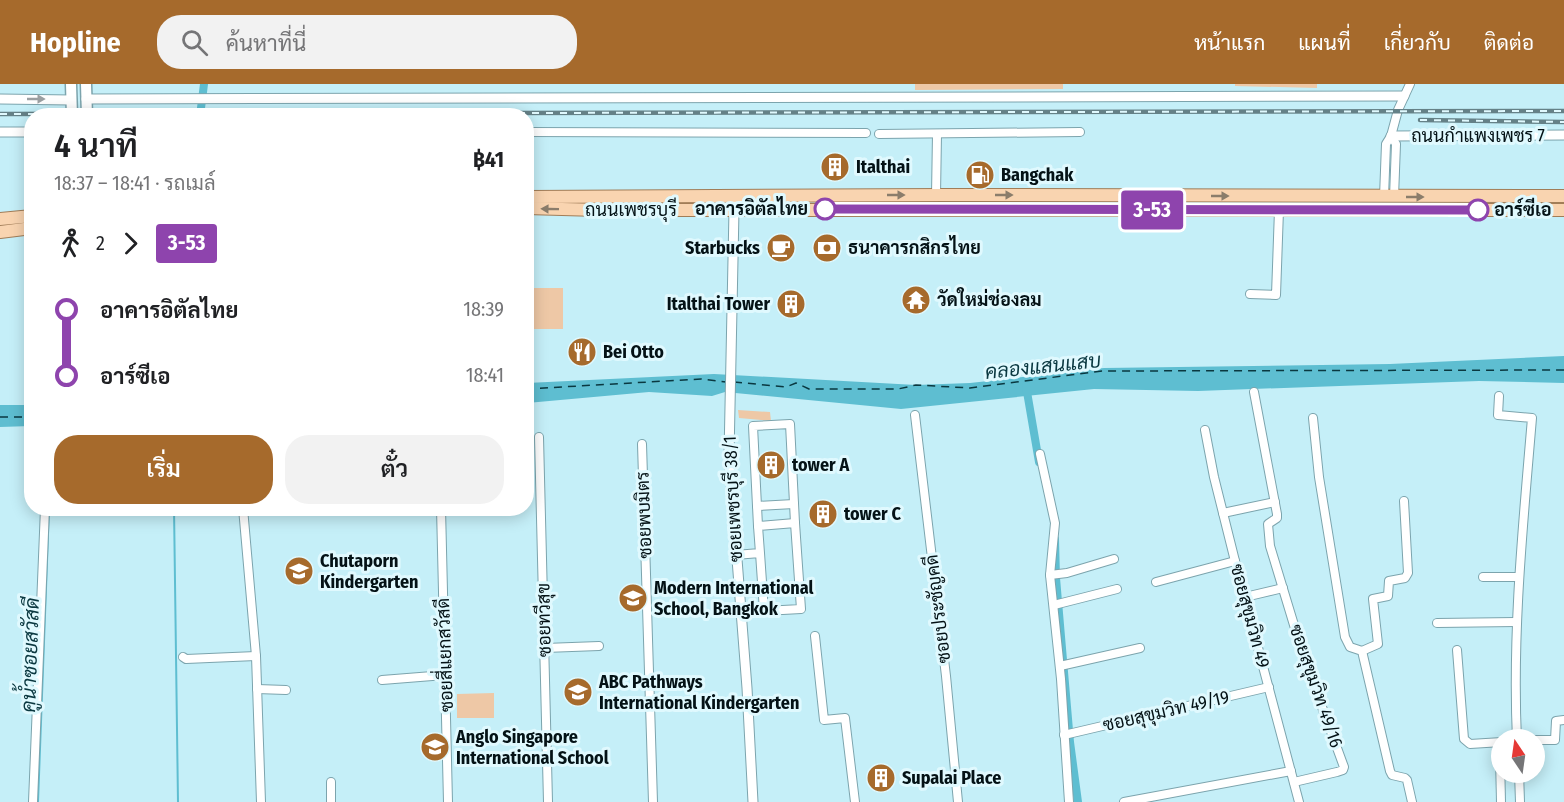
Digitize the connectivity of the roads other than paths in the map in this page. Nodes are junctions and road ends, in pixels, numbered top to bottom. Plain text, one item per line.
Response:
1 (71, 84) edge
2 (86, 84) edge
3 (1410, 84) edge
4 (1404, 96) junction
5 (0, 99) edge
6 (71, 99) junction
7 (86, 99) junction
8 (72, 108) edge
9 (87, 108) edge
10 (0, 132) edge
11 (24, 132) edge
12 (534, 132) edge
13 (1080, 132) dead end
14 (866, 133) dead end
15 (879, 134) dead end
16 (937, 134) junction
17 (1564, 135) edge
18 (1391, 136) junction
19 (941, 195) junction
20 (534, 196) edge
21 (738, 196) junction
22 (1564, 196) edge
23 (1389, 197) junction
24 (534, 208) edge
25 (944, 209) junction
26 (734, 210) junction
27 (1279, 210) junction
28 (1564, 210) edge
29 (24, 217) edge
30 (0, 219) edge
31 (24, 229) edge
32 (0, 232) edge
33 (1250, 294) dead end
34 (1254, 392) dead end
35 (1499, 396) dead end
36 (915, 415) dead end
37 (1313, 418) dead end
38 (1205, 430) dead end
39 (539, 437) dead end
40 (642, 444) dead end
41 (1040, 454) dead end
42 (1404, 501) dead end
43 (1275, 502) junction
44 (794, 504) junction
45 (757, 506) junction
46 (1223, 513) junction
47 (45, 516) edge
48 (244, 516) edge
49 (441, 516) edge
50 (795, 523) junction
51 (758, 526) junction
52 (760, 553) junction
53 (735, 555) junction
54 (1114, 559) dead end
55 (1235, 561) junction
56 (1050, 575) junction
57 (1483, 577) dead end
58 (1519, 577) junction
59 (1156, 582) dead end
60 (1283, 588) junction
61 (1117, 589) dead end
62 (1245, 597) junction
63 (1054, 604) junction
64 (1437, 622) dead end
65 (1516, 622) junction
66 (815, 636) dead end
67 (599, 646) dead end
68 (545, 648) junction
69 (1140, 648) dead end
70 (1457, 650) dead end
71 (1362, 651) junction
72 (256, 656) junction
73 (183, 657) dead end
74 (1060, 666) junction
75 (445, 675) junction
76 (382, 680) dead end
77 (1269, 687) junction
78 (257, 689) junction
79 (286, 690) dead end
80 (1564, 720) edge
81 (1516, 729) edge
82 (1064, 735) junction
83 (1545, 740) edge
84 (1491, 743) edge
85 (1291, 771) junction
86 (331, 782) dead end
87 (1294, 782) junction
88 (1501, 783) edge
89 (1519, 783) edge
90 (33, 802) edge
91 (261, 802) edge
92 (331, 802) edge
93 (448, 802) edge
94 (548, 802) edge
95 (653, 802) edge
96 (753, 802) edge
97 (855, 802) edge
98 (958, 802) edge
99 (1069, 802) edge
100 (1124, 802) edge
101 (1299, 802) edge
102 (1412, 802) edge
103 (1501, 802) edge
104 (1520, 802) edge

1 - 6 main road
2 - 7 main road
3 - 4 street
4 - 7 street
4 - 18 street
5 -> 6 street
6 - 8 main road
7 - 9 main road
10 - 11 street
12 - 14 street
13 - 16 street
15 - 16 street
16 - 19 street
17 - 18 street, ถนนกำแพงเพชร 7
18 - 23 street
21 -> 19 main road, ถนนเพชรบุรี
19 -> 23 main road, ถนนเพชรบุรี
19 - 25 main road
20 - 21 main road, ถนนเพชรบุรี
21 - 26 street, ซอยเพชรบุรี 38/1
23 -> 22 main road, ถนนเพชรบุรี
26 -> 24 main road, ถนนเพชรบุรี
25 - 26 main road, ถนนเพชรบุรี
25 - 27 main road, ถนนเพชรบุรี
26 - 53 street, ซอยเพชรบุรี 38/1
27 - 28 main road, ถนนเพชรบุรี
27 - 33 street
29 - 30 main road
31 - 32 main road
34 - 43 street, ซอยสุขุมวิท 49/16
35 - 58 street
36 - 98 street, ซอยประชัญคดี
37 - 71 street
38 - 46 street, ซอยสุขุมวิท 49
39 - 68 street, ซอยทวีสุข
40 - 95 street, ซอยพบมิตร
41 - 56 street
42 - 71 street
43 - 46 street
43 - 60 street, ซอยสุขุมวิท 49/16
44 - 45 street
44 - 45 street
44 - 50 street
45 - 51 street
46 - 55 street, ซอยสุขุมวิท 49
47 - 90 street
48 - 72 street
49 - 75 street, ซอยสี่แยกสวัสดี
50 - 51 street
50 - 52 street
51 - 52 street
52 - 53 street
53 - 96 street, ซอยเพชรบุรี 38/1
54 - 56 street
55 - 59 street
55 - 62 street, ซอยสุขุมวิท 49
56 - 63 street
57 - 58 street
58 - 65 street
60 - 62 street
60 - 87 street, ซอยสุขุมวิท 49/16
61 - 63 street
62 - 77 street, ซอยสุขุมวิท 49
63 - 74 street
64 - 65 street
65 - 81 street
66 - 97 street
67 - 68 street
68 - 94 street, ซอยทวีสุข
69 - 74 street
70 - 84 street
71 - 102 street
72 - 73 street
72 - 78 street
74 - 82 street
75 - 76 street
75 - 93 street, ซอยสี่แยกสวัสดี
77 - 82 street, ซอยสุขุมวิท 49/19
77 - 85 street, ซอยสุขุมวิท 49
78 - 79 street
78 - 91 street
80 - 83 street
82 - 99 street
85 - 87 street, ซอยสุขุมวิท 49
85 - 100 street
86 - 92 street
87 - 101 street, ซอยสุขุมวิท 49
88 - 103 street
89 - 104 street

